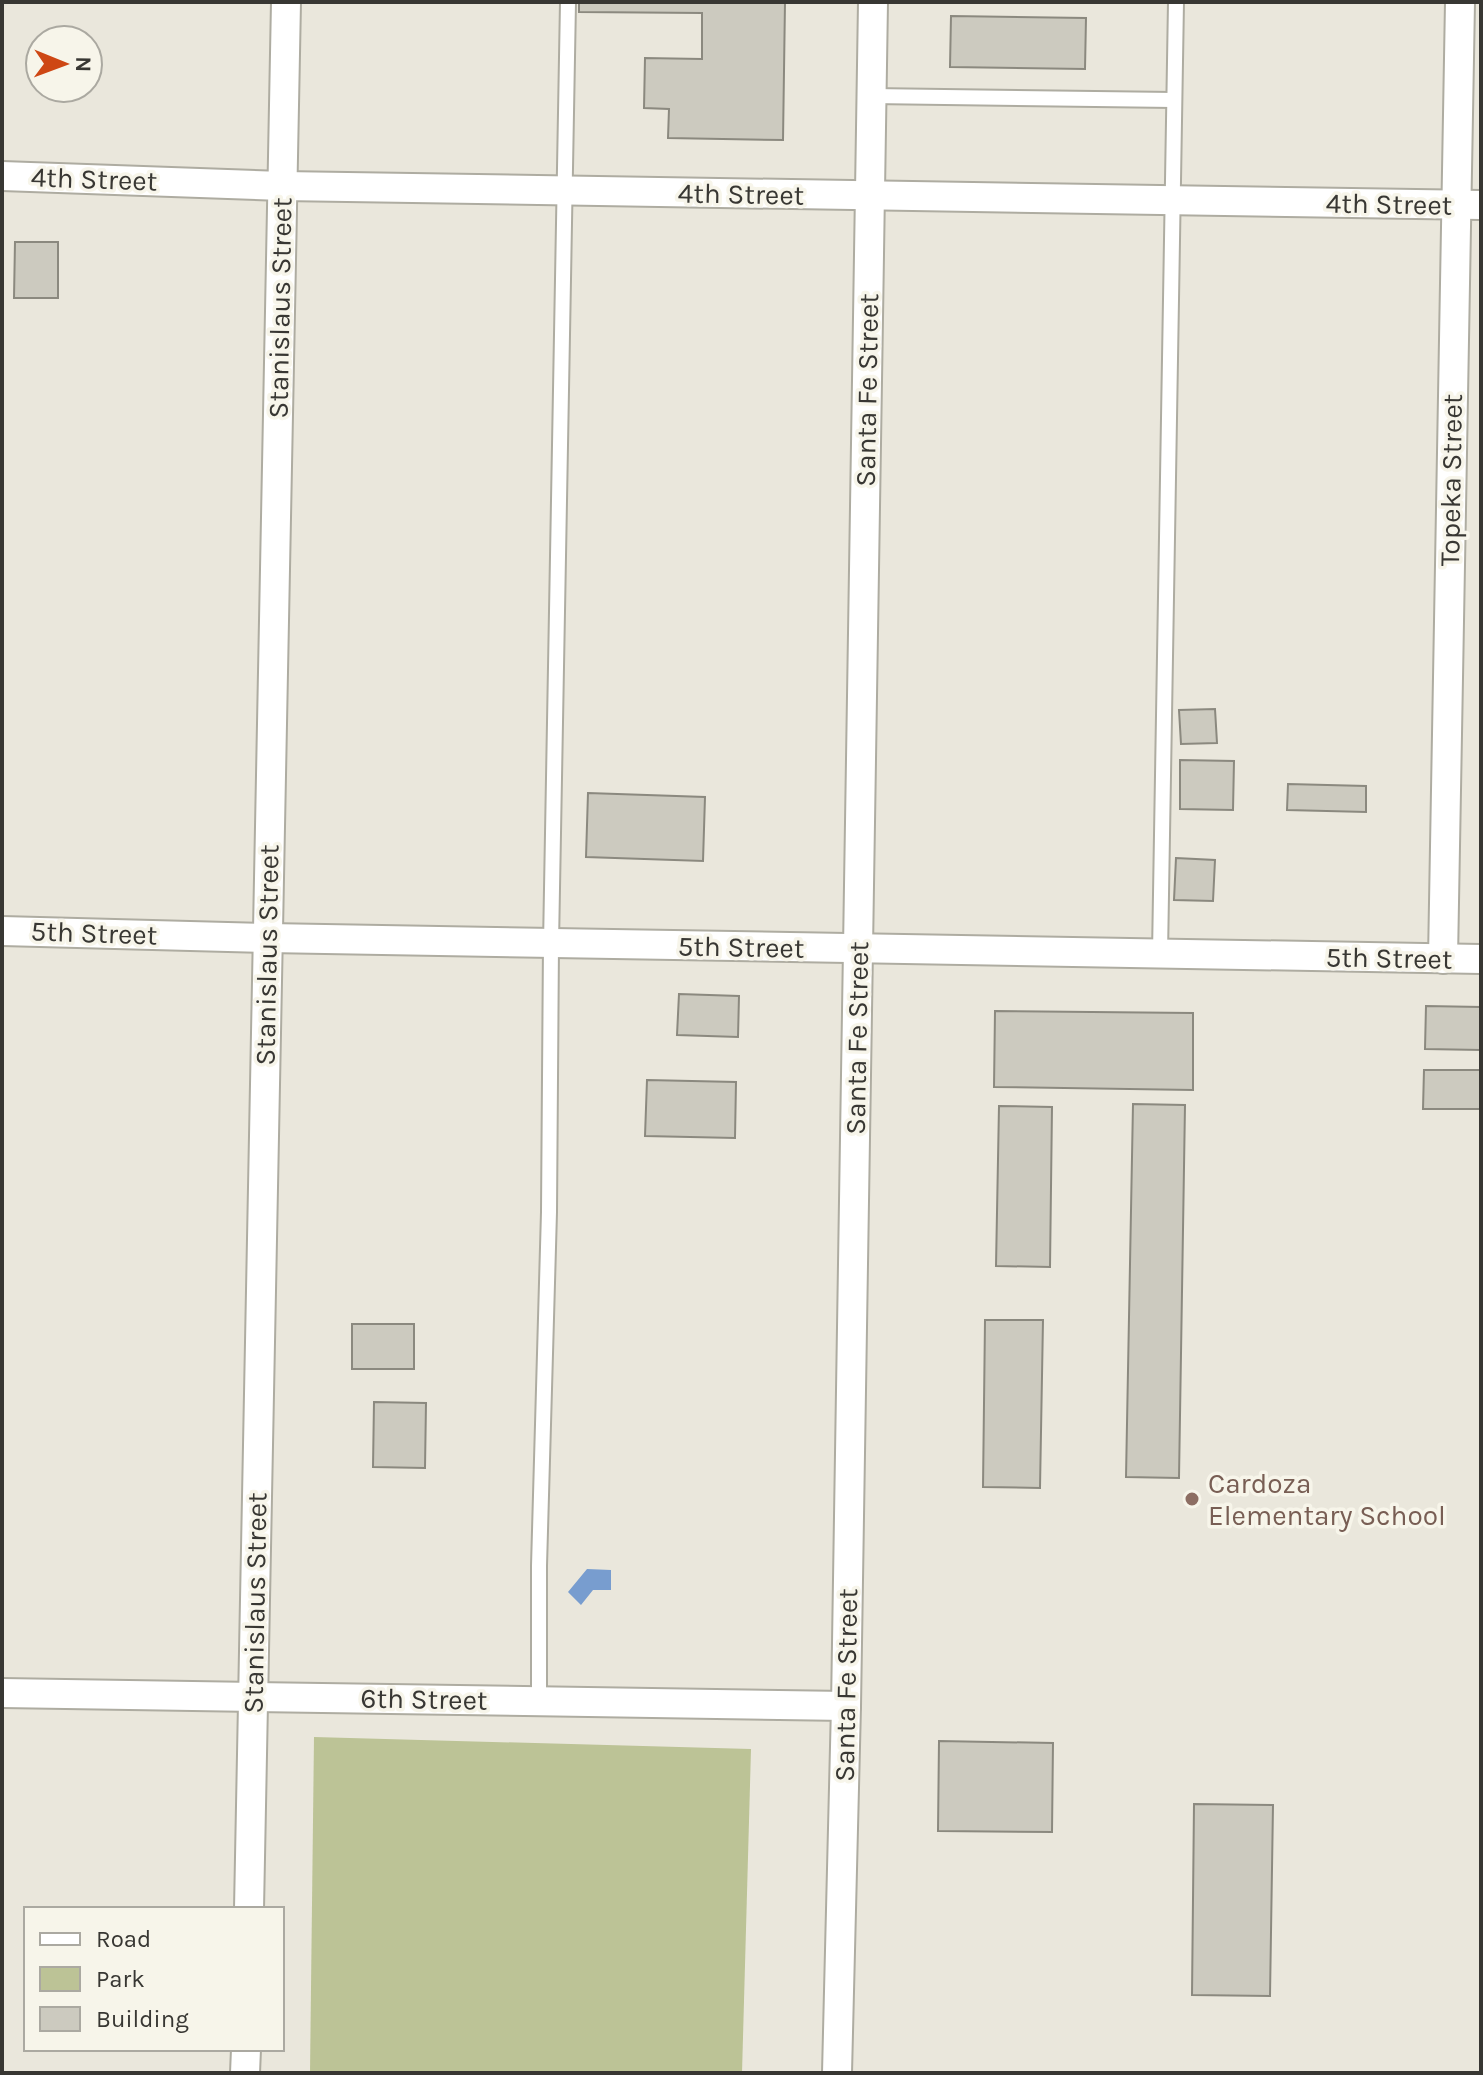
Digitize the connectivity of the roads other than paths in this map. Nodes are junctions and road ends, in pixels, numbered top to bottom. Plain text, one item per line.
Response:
1 (286, 2) edge
2 (568, 2) edge
3 (873, 2) edge
4 (1176, 2) edge
5 (1460, 2) edge
6 (871, 96) junction
7 (1174, 100) junction
8 (2, 176) edge
9 (282, 186) junction
10 (564, 191) junction
11 (870, 196) junction
12 (1171, 201) junction
13 (1469, 205) edge
14 (2, 931) edge
15 (268, 938) junction
16 (551, 944) junction
17 (858, 949) junction
18 (1160, 954) junction
19 (1443, 959) junction
20 (1481, 959) edge
21 (2, 1693) edge
22 (253, 1696) junction
23 (539, 1701) junction
24 (846, 1706) junction
25 (249, 1907) edge
26 (246, 2051) edge
27 (245, 2073) edge
28 (837, 2073) edge

1 - 9 street, Stanislaus Street
2 - 10 lane
3 - 6 street, Santa Fe Street
4 - 7 lane
5 - 13 street, Topeka Street
6 - 7 lane
6 - 11 street, Santa Fe Street
7 - 12 lane
8 - 9 street, 4th Street
9 - 10 street, 4th Street
9 - 15 street, Stanislaus Street
10 - 11 street, 4th Street
10 - 16 lane
11 - 12 street, 4th Street
11 - 17 street, Santa Fe Street
12 - 13 street, 4th Street
12 - 18 lane
13 - 19 street, Topeka Street
14 - 15 street, 5th Street
15 - 16 street, 5th Street
15 - 22 street, Stanislaus Street
16 - 17 street, 5th Street
16 - 23 lane
17 - 18 street, 5th Street
17 - 24 street, Santa Fe Street
18 - 19 street, 5th Street
19 - 20 street, 5th Street
21 - 22 street, 6th Street
22 - 23 street, 6th Street
22 - 25 street, Stanislaus Street
23 - 24 street, 6th Street
24 - 28 street, Santa Fe Street
26 - 27 street

